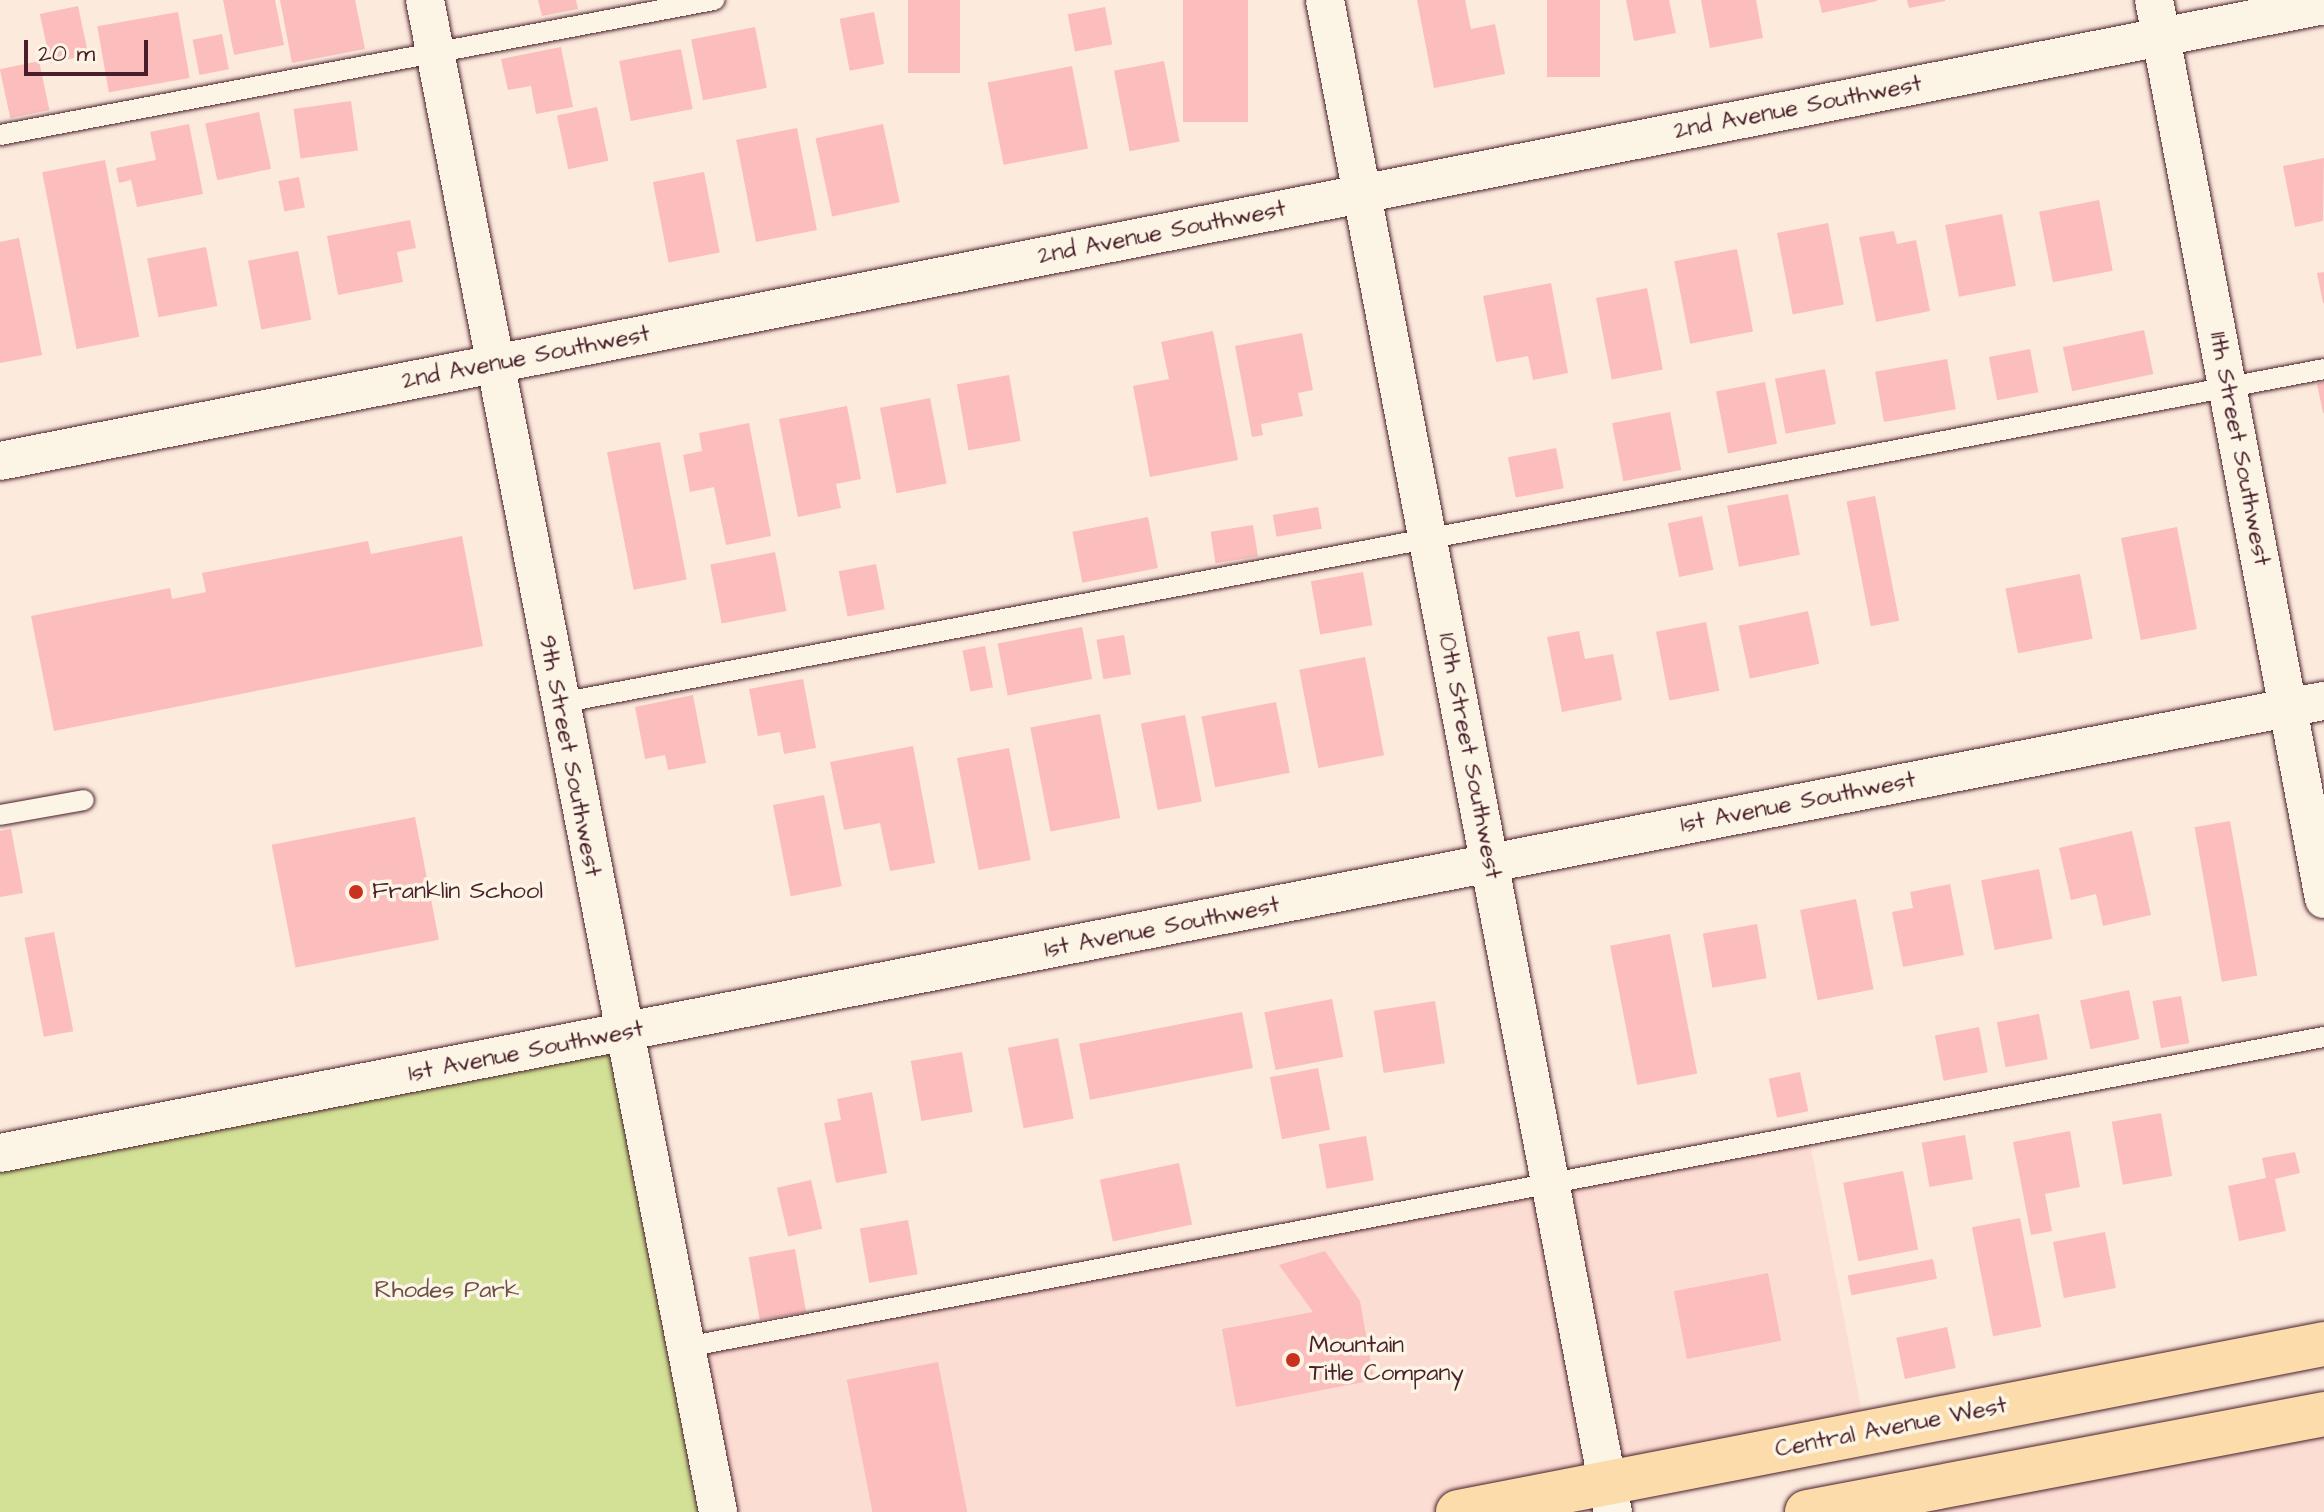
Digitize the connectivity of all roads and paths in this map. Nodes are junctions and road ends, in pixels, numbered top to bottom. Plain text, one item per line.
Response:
1 (425, 0) edge
2 (714, 0) edge
3 (1325, 0) edge
4 (2154, 0) edge
5 (2324, 5) edge
6 (2161, 37) junction
7 (435, 53) junction
8 (0, 135) edge
9 (1362, 194) junction
10 (495, 364) junction
11 (2324, 369) edge
12 (2227, 387) junction
13 (0, 461) edge
14 (1428, 542) junction
15 (560, 703) junction
16 (2306, 705) edge
17 (84, 800) dead end
18 (0, 815) edge
19 (1490, 863) junction
20 (2324, 899) edge
21 (622, 1034) junction
22 (2324, 1037) edge
23 (0, 1153) edge
24 (1550, 1182) junction
25 (2324, 1344) edge
26 (686, 1347) junction
27 (2324, 1414) edge
28 (1610, 1498) edge
29 (718, 1512) edge
30 (1458, 1512) edge
31 (1807, 1512) edge

1 - 7 street, 9th Street Southwest
2 - 7 lane
3 - 9 street, 10th Street Southwest
4 - 6 street, 11th Street Southwest
5 - 6 street, 2nd Avenue Southwest
6 - 9 street, 2nd Avenue Southwest
6 - 12 street, 11th Street Southwest
7 - 8 lane
7 - 10 street, 9th Street Southwest
9 - 10 street, 2nd Avenue Southwest
9 - 14 street, 10th Street Southwest
10 - 13 street, 2nd Avenue Southwest
10 - 15 street, 9th Street Southwest
11 - 12 lane
12 - 14 lane
12 - 16 street, 11th Street Southwest
14 - 15 lane
14 - 19 street, 10th Street Southwest
15 - 21 street, 9th Street Southwest
16 - 19 street, 1st Avenue Southwest
16 - 20 street, 11th Street Southwest
17 - 18 lane
19 - 21 street, 1st Avenue Southwest
19 - 24 street, 10th Street Southwest
21 - 23 street, 1st Avenue Southwest
21 - 26 street, 9th Street Southwest
22 - 24 lane
24 - 26 lane
24 - 28 street, 10th Street Southwest
25 - 28 highway, Central Avenue West
26 - 29 street, 9th Street Southwest
27 - 31 highway
28 - 30 highway, Central Avenue West

